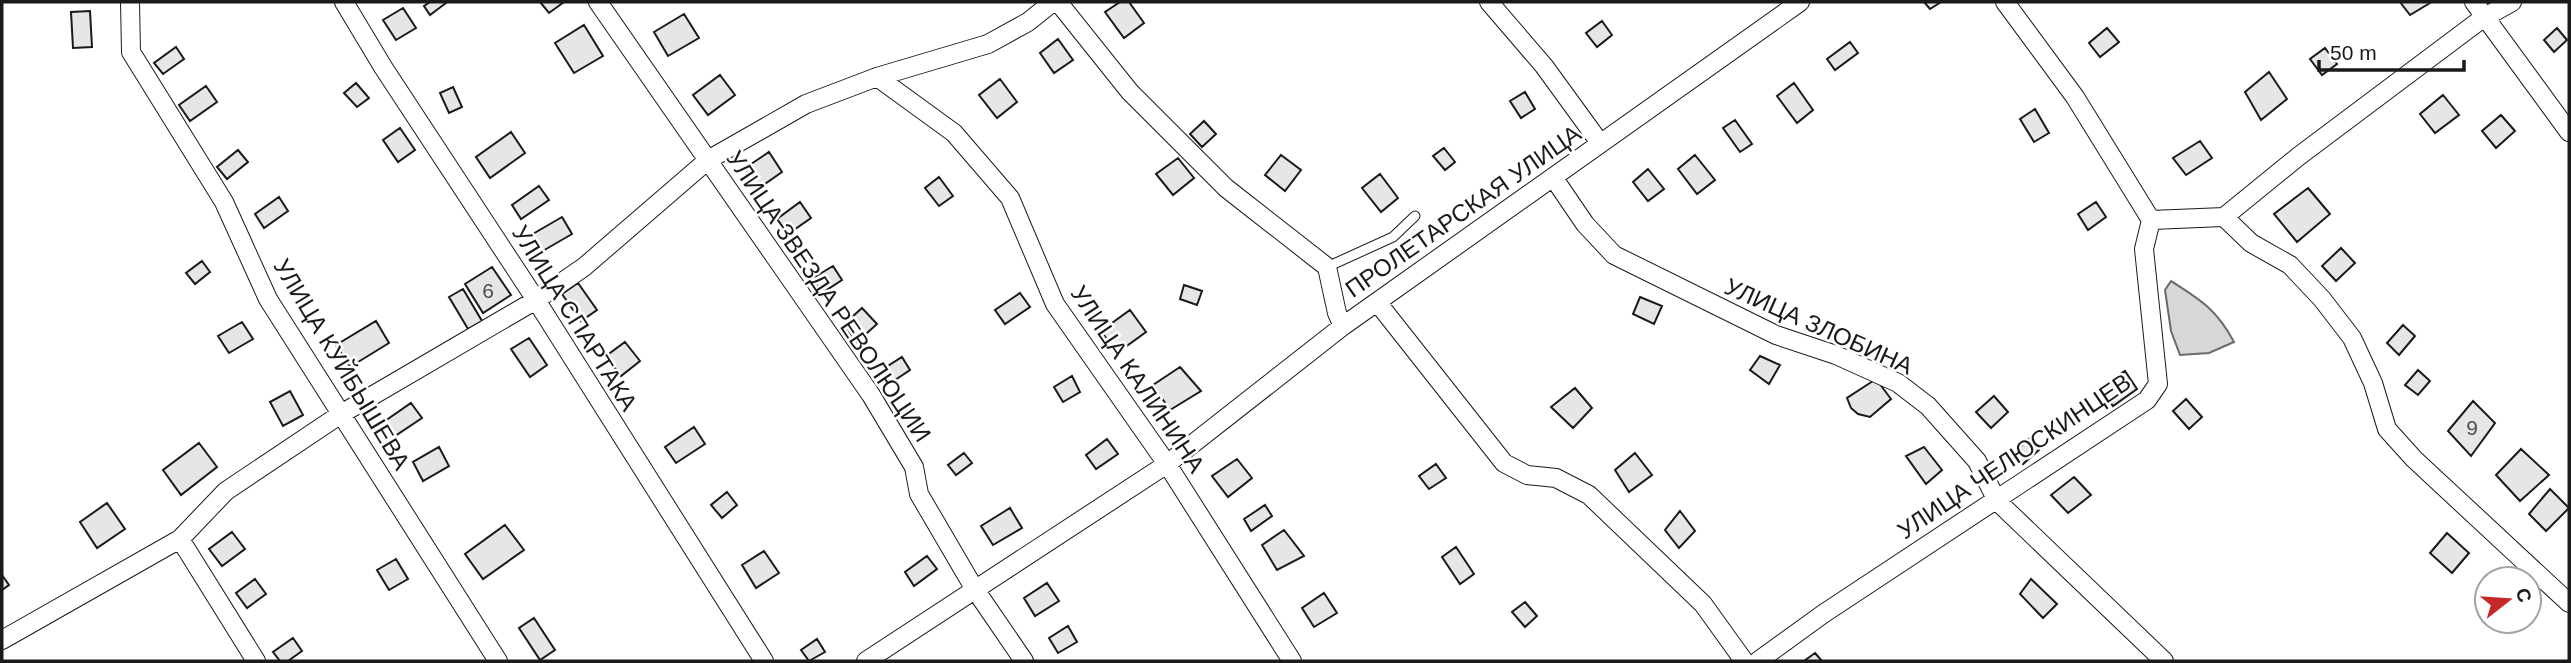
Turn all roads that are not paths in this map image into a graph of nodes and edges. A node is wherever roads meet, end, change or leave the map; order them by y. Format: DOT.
graph roads {
  1 [pos="130,2"];
  2 [pos="344,2"];
  3 [pos="598,2"];
  4 [pos="1053,2"];
  5 [pos="1058,2"];
  6 [pos="1489,2"];
  7 [pos="1800,2"];
  8 [pos="2005,2"];
  9 [pos="2474,2"];
  10 [pos="2512,2"];
  11 [pos="2483,18"];
  12 [pos="877,78"];
  13 [pos="2569,132"];
  14 [pos="1600,144"];
  15 [pos="708,160"];
  16 [pos="1553,177"];
  17 [pos="1415,216"];
  18 [pos="2224,217"];
  19 [pos="2151,219"];
  20 [pos="1328,267"];
  21 [pos="536,300"];
  22 [pos="1377,302"];
  23 [pos="1343,326"];
  24 [pos="341,414"];
  25 [pos="1167,464"];
  26 [pos="1997,501"];
  27 [pos="180,539"];
  28 [pos="974,588"];
  29 [pos="2569,603"];
  30 [pos="2,640"];
  31 [pos="256,661"];
  32 [pos="498,661"];
  33 [pos="764,661"];
  34 [pos="866,661"];
  35 [pos="1024,661"];
  36 [pos="1292,661"];
  37 [pos="1744,661"];
  38 [pos="1758,661"];
  39 [pos="2164,661"];
  1 -- 24 [label="street, УЛИЦА КУЙБЫШЕВА"];
  2 -- 21 [label="street, УЛИЦА СПАРТАКА"];
  3 -- 15 [label="street, УЛИЦА ЗВЕЗДА РЕВОЛЮЦИИ"];
  4 -- 12 [label="street"];
  5 -- 20 [label="street, ПРОЛЕТАРСКАЯ УЛИЦА"];
  6 -- 14 [label="street"];
  7 -- 14 [label="street, ПРОЛЕТАРСКАЯ УЛИЦА"];
  8 -- 19 [label="street"];
  9 -- 11 [label="street"];
  10 -- 11 [label="street"];
  11 -- 13 [label="street"];
  11 -- 18 [label="street"];
  12 -- 15 [label="street"];
  12 -- 25 [label="street, УЛИЦА КАЛИНИНА"];
  14 -- 16 [label="street, ПРОЛЕТАРСКАЯ УЛИЦА"];
  15 -- 21 [label="street"];
  15 -- 28 [label="street, УЛИЦА ЗВЕЗДА РЕВОЛЮЦИИ"];
  16 -- 22 [label="street, ПРОЛЕТАРСКАЯ УЛИЦА"];
  16 -- 26 [label="street, УЛИЦА ЗЛОБИНА"];
  17 -- 20 [label="lane"];
  18 -- 19 [label="street"];
  18 -- 29 [label="street"];
  19 -- 26 [label="street, УЛИЦА ЧЕЛЮСКИНЦЕВ"];
  20 -- 23 [label="street, ПРОЛЕТАРСКАЯ УЛИЦА"];
  21 -- 24 [label="street"];
  21 -- 33 [label="street, УЛИЦА СПАРТАКА"];
  22 -- 23 [label="street, ПРОЛЕТАРСКАЯ УЛИЦА"];
  22 -- 37 [label="street"];
  23 -- 25 [label="street"];
  24 -- 27 [label="street"];
  24 -- 32 [label="street, УЛИЦА КУЙБЫШЕВА"];
  25 -- 28 [label="street"];
  25 -- 36 [label="street, УЛИЦА КАЛИНИНА"];
  26 -- 38 [label="street, УЛИЦА ЧЕЛЮСКИНЦЕВ"];
  26 -- 39 [label="street, УЛИЦА ЗЛОБИНА"];
  27 -- 30 [label="street"];
  27 -- 31 [label="street"];
  28 -- 34 [label="street"];
  28 -- 35 [label="street, УЛИЦА ЗВЕЗДА РЕВОЛЮЦИИ"];
}
